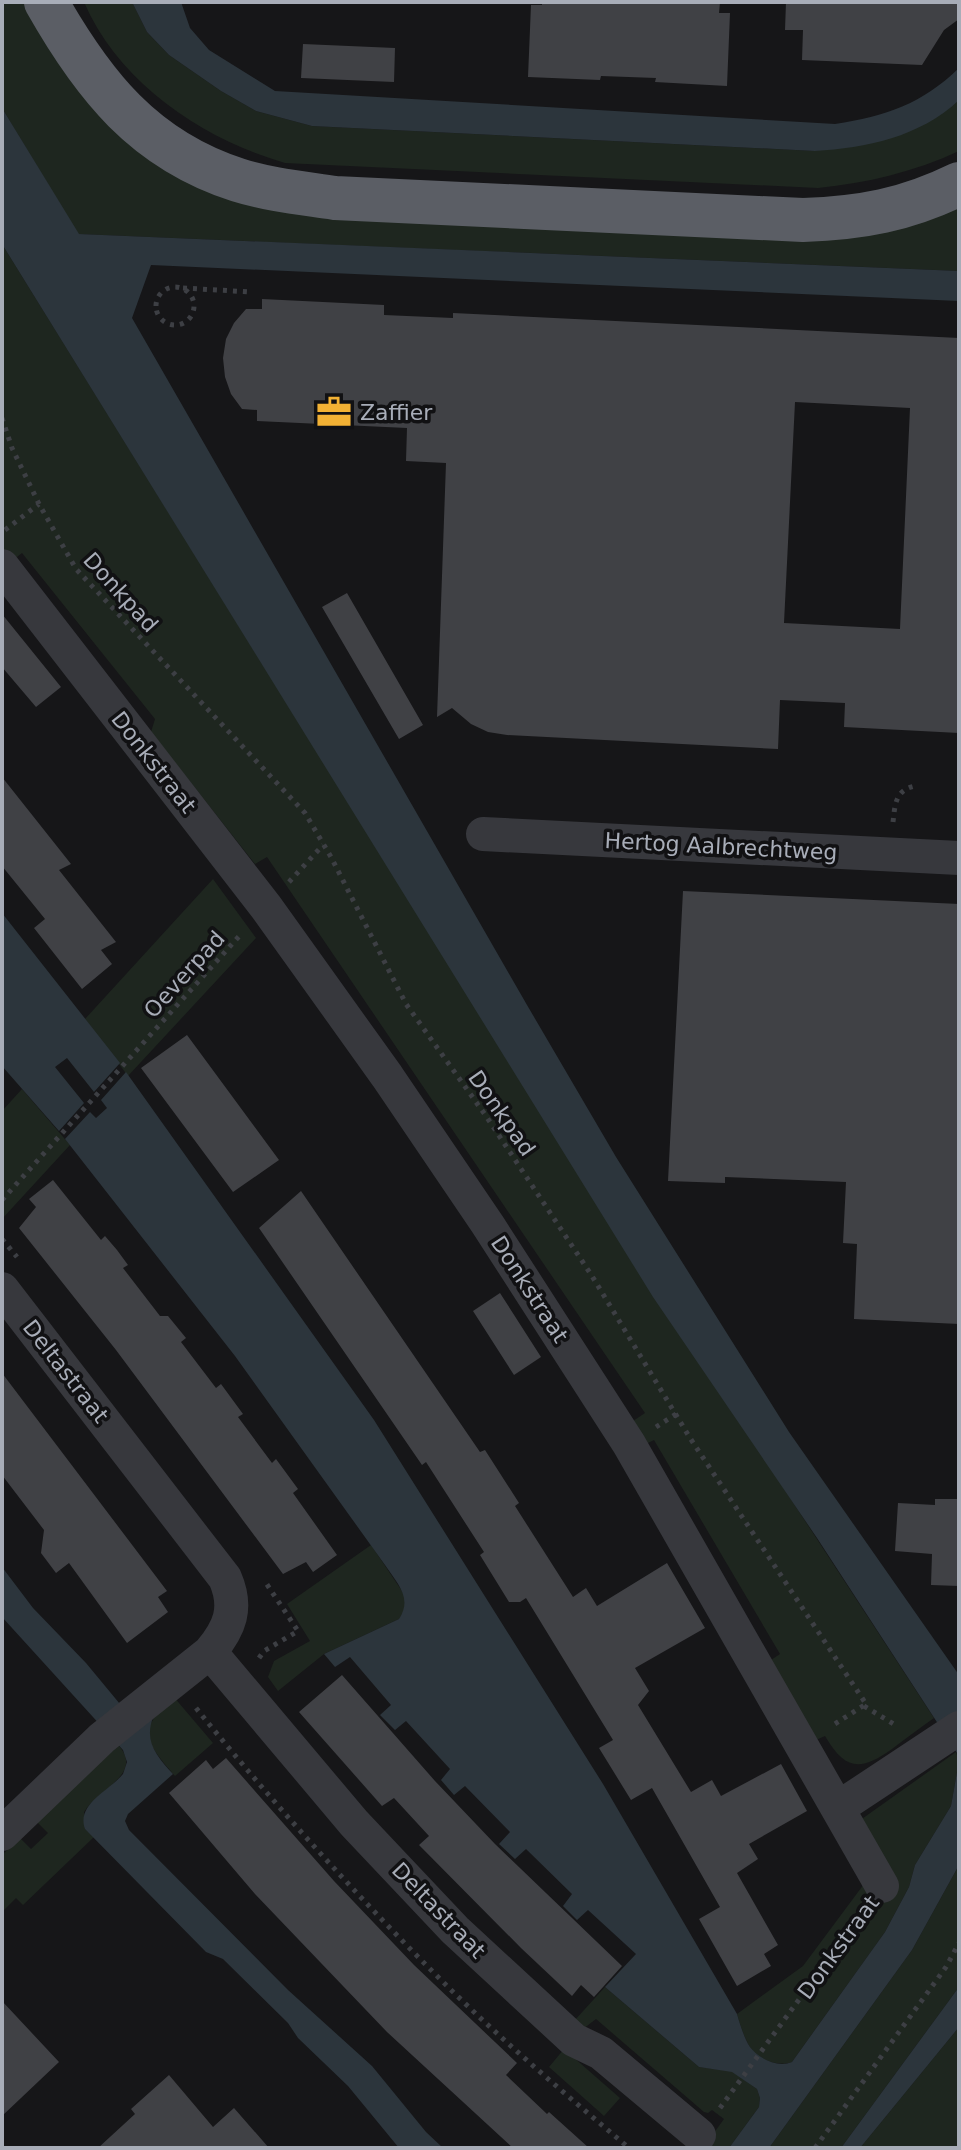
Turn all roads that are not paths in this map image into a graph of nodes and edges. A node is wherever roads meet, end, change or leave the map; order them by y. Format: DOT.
graph roads {
  1 [pos="46,2"];
  2 [pos="69,2"];
  3 [pos="959,160"];
  4 [pos="959,184"];
  5 [pos="2,566"];
  6 [pos="483,834"];
  7 [pos="959,858"];
  8 [pos="2,1289"];
  9 [pos="210,1652"];
  10 [pos="959,1728"];
  11 [pos="838,1808"];
  12 [pos="2,1834"];
  13 [pos="882,1886"];
  14 [pos="699,2135"];
  1 -- 4 [label="highway"];
  2 -- 3 [label="highway"];
  5 -- 11 [label="street, Donkstraat"];
  6 -- 7 [label="street, Hertog Aalbrechtweg"];
  8 -- 9 [label="street, Deltastraat"];
  9 -- 12 [label="street, Deltastraat"];
  9 -- 14 [label="street, Deltastraat"];
  10 -- 11 [label="street"];
  11 -- 13 [label="street, Donkstraat"];
}
